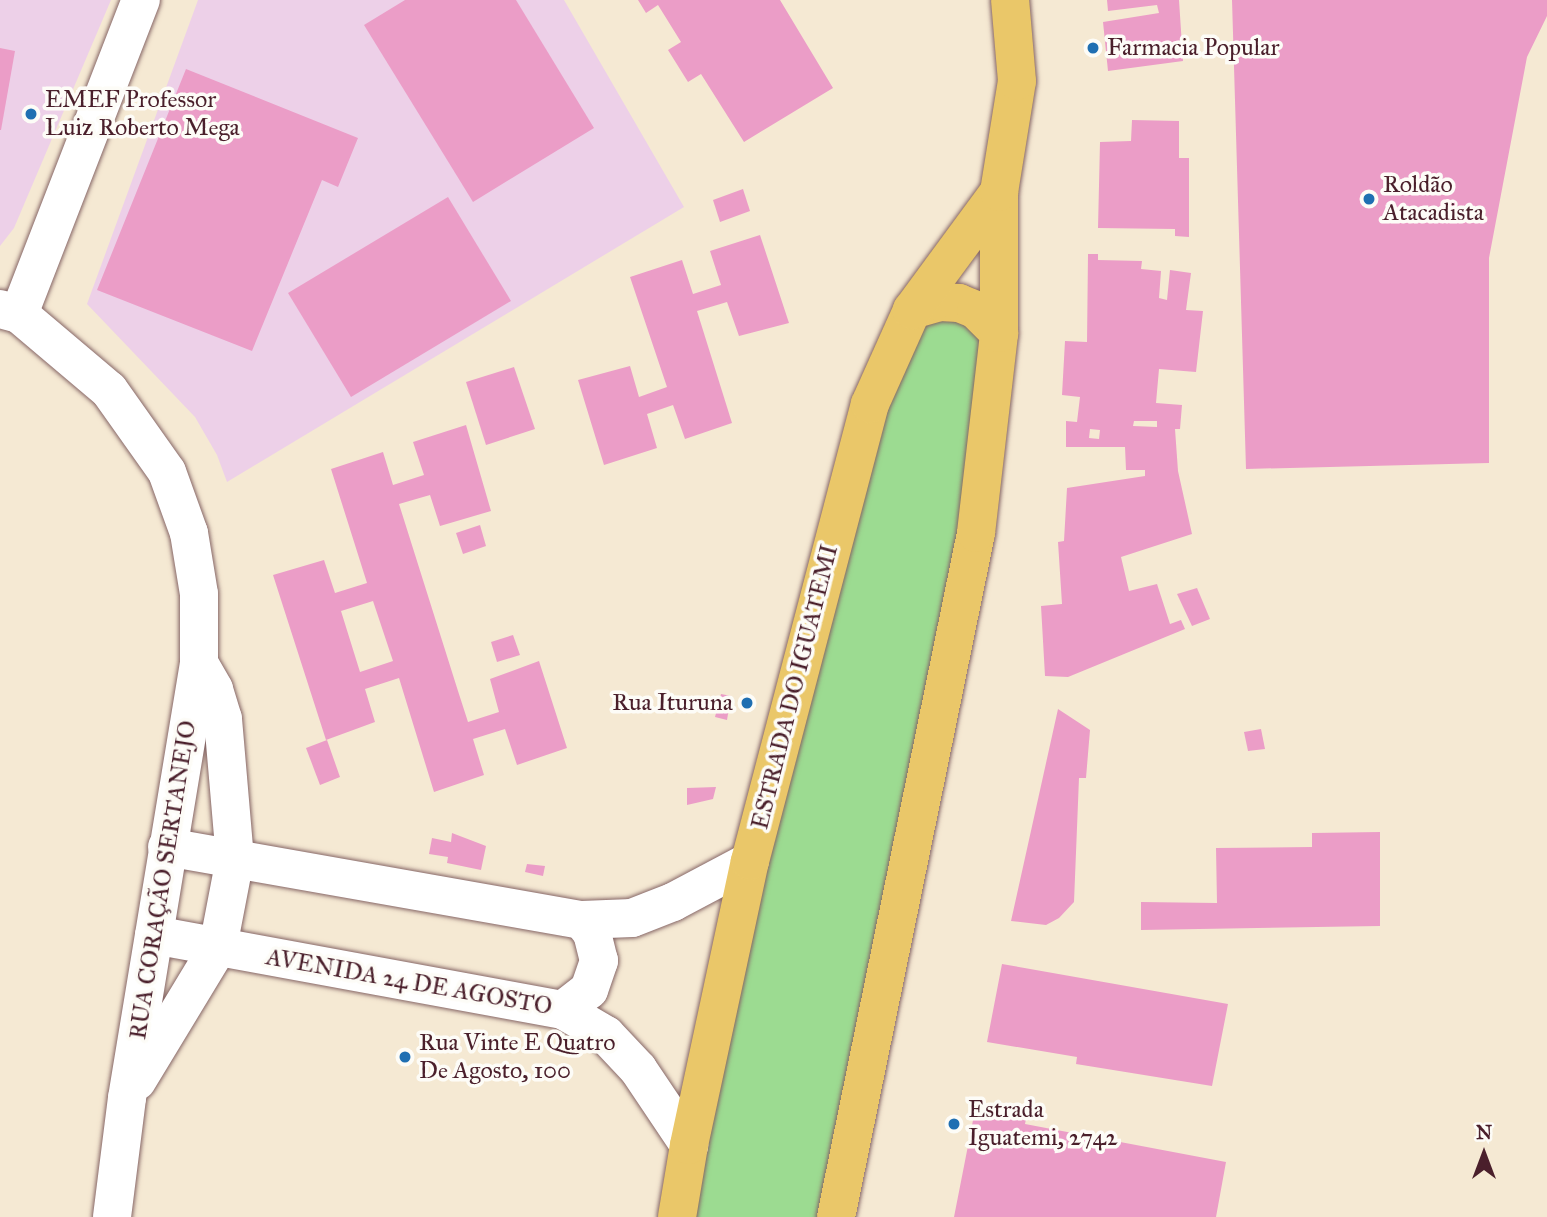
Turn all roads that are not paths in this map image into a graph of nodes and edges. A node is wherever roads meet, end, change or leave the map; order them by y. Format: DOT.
graph roads {
  1 [pos="141,0"];
  2 [pos="1010,0"];
  3 [pos="999,192"];
  4 [pos="912,310"];
  5 [pos="9,312"];
  6 [pos="999,333"];
  7 [pos="199,663"];
  8 [pos="167,847"];
  9 [pos="235,859"];
  10 [pos="750,861"];
  11 [pos="582,920"];
  12 [pos="154,935"];
  13 [pos="218,947"];
  14 [pos="563,1010"];
  15 [pos="127,1098"];
  16 [pos="689,1145"];
  17 [pos="112,1217"];
  18 [pos="677,1217"];
  19 [pos="836,1217"];
  1 -- 5 [label="street"];
  2 -- 3 [label="main road, ESTRADA DO IGUATEMI"];
  3 -- 4 [label="main road, ESTRADA DO IGUATEMI"];
  3 -- 6 [label="main road, ESTRADA DO IGUATEMI"];
  4 -- 6 [label="main road"];
  4 -- 10 [label="main road, ESTRADA DO IGUATEMI"];
  5 -- 7 [label="street, RUA CORAÇÃO SERTANEJO"];
  6 -- 19 [label="main road, ESTRADA DO IGUATEMI"];
  7 -- 8 [label="street, RUA CORAÇÃO SERTANEJO"];
  7 -- 9 [label="street, RUA CORAÇÃO SERTANEJO"];
  8 -- 9 [label="street"];
  8 -- 12 [label="street, RUA CORAÇÃO SERTANEJO"];
  9 -- 11 [label="street"];
  9 -- 13 [label="street, RUA CORAÇÃO SERTANEJO"];
  10 -- 11 [label="street"];
  10 -- 16 [label="main road, ESTRADA DO IGUATEMI"];
  11 -- 14 [label="street"];
  12 -- 13 [label="street, AVENIDA 24 DE AGOSTO"];
  12 -- 15 [label="street, RUA CORAÇÃO SERTANEJO"];
  13 -- 14 [label="street, AVENIDA 24 DE AGOSTO"];
  13 -- 15 [label="street, RUA CORAÇÃO SERTANEJO"];
  14 -- 16 [label="street, AVENIDA 24 DE AGOSTO"];
  15 -- 17 [label="street, RUA CORAÇÃO SERTANEJO"];
  16 -- 18 [label="main road, ESTRADA DO IGUATEMI"];
}
